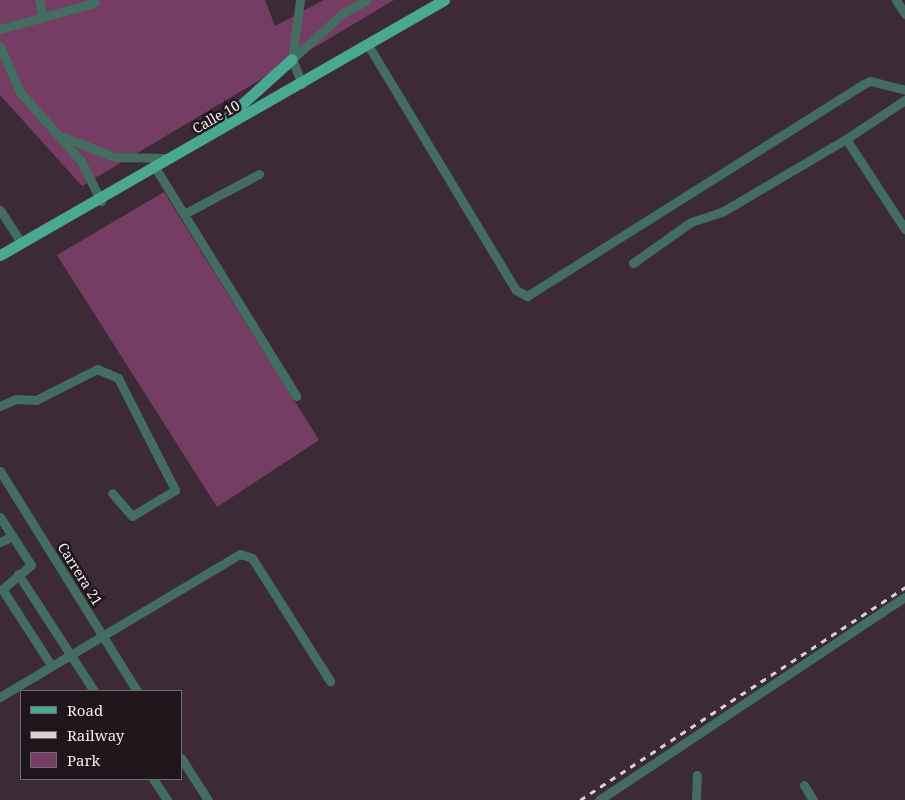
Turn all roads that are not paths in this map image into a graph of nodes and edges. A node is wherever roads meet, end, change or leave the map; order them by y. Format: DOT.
graph roads {
  1 [pos="39,0"];
  2 [pos="300,0"];
  3 [pos="367,0"];
  4 [pos="444,0"];
  5 [pos="896,0"];
  6 [pos="94,3"];
  7 [pos="905,14"];
  8 [pos="43,17"];
  9 [pos="0,29"];
  10 [pos="368,45"];
  11 [pos="0,46"];
  12 [pos="292,59"];
  13 [pos="302,84"];
  14 [pos="905,90"];
  15 [pos="905,100"];
  16 [pos="57,133"];
  17 [pos="846,138"];
  18 [pos="197,146"];
  19 [pos="174,158"];
  20 [pos="156,169"];
  21 [pos="259,174"];
  22 [pos="101,201"];
  23 [pos="0,210"];
  24 [pos="184,214"];
  25 [pos="905,229"];
  26 [pos="21,242"];
  27 [pos="0,255"];
  28 [pos="633,263"];
  29 [pos="296,396"];
  30 [pos="0,406"];
  31 [pos="0,470"];
  32 [pos="112,493"];
  33 [pos="0,517"];
  34 [pos="14,536"];
  35 [pos="0,542"];
  36 [pos="18,574"];
  37 [pos="905,597"];
  38 [pos="101,635"];
  39 [pos="69,654"];
  40 [pos="51,666"];
  41 [pos="330,681"];
  42 [pos="93,690"];
  43 [pos="137,690"];
  44 [pos="0,697"];
  45 [pos="182,760"];
  46 [pos="698,775"];
  47 [pos="154,780"];
  48 [pos="804,785"];
  49 [pos="167,800"];
  50 [pos="208,800"];
  51 [pos="599,800"];
  52 [pos="696,800"];
  53 [pos="813,800"];
  1 -- 8 [label="street"];
  2 -- 12 [label="street"];
  3 -- 12 [label="street"];
  4 -- 10 [label="main road, Calle 10"];
  5 -- 7 [label="street"];
  6 -- 8 [label="street"];
  8 -- 9 [label="street"];
  10 -- 13 [label="main road, Calle 10"];
  10 -- 14 [label="street"];
  11 -- 16 [label="street"];
  12 -- 13 [label="street"];
  12 -- 18 [label="main road"];
  13 -- 18 [label="main road, Calle 10"];
  15 -- 17 [label="street"];
  16 -- 19 [label="street"];
  16 -- 22 [label="street"];
  17 -- 25 [label="street"];
  17 -- 28 [label="street"];
  18 -- 19 [label="main road, Calle 10"];
  19 -- 20 [label="main road, Calle 10"];
  20 -- 22 [label="main road, Calle 10"];
  20 -- 24 [label="street"];
  21 -- 24 [label="street"];
  22 -- 26 [label="main road, Calle 10"];
  23 -- 26 [label="street"];
  24 -- 29 [label="street"];
  26 -- 27 [label="main road, Calle 10"];
  30 -- 32 [label="street"];
  31 -- 38 [label="street, Carrera 21"];
  33 -- 34 [label="street"];
  34 -- 35 [label="street"];
  34 -- 36 [label="street"];
  36 -- 39 [label="street"];
  36 -- 40 [label="street"];
  37 -- 51 [label="street"];
  38 -- 39 [label="street"];
  38 -- 41 [label="street"];
  38 -- 43 [label="street, Carrera 21"];
  39 -- 40 [label="street"];
  39 -- 42 [label="street"];
  40 -- 44 [label="street"];
  45 -- 50 [label="street"];
  46 -- 52 [label="street"];
  47 -- 49 [label="street"];
  48 -- 53 [label="street"];
}
